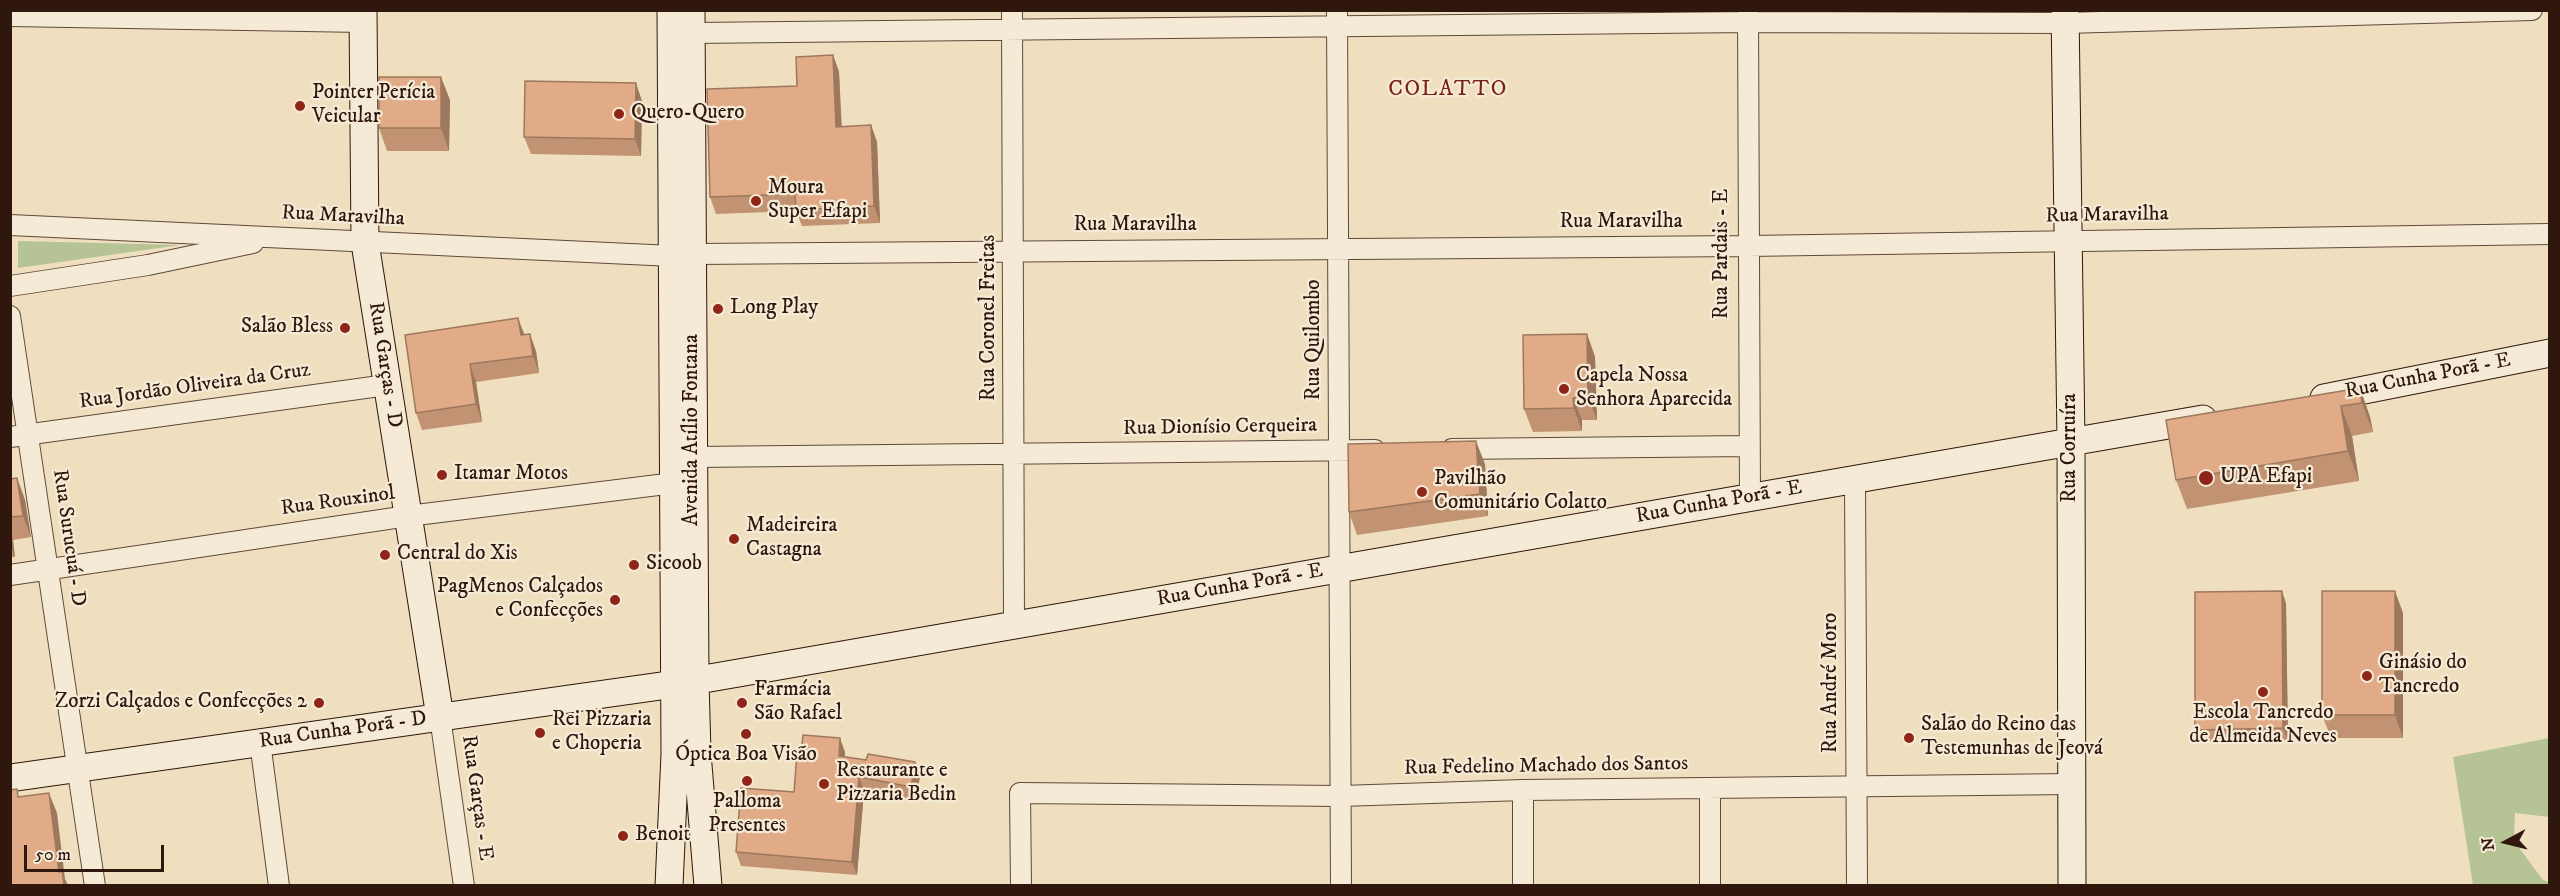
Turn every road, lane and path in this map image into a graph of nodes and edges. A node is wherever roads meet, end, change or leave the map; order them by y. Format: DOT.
graph roads {
  1 [pos="671,10"];
  2 [pos="1012,10"];
  3 [pos="2532,10"];
  4 [pos="10,16"];
  5 [pos="363,16"];
  6 [pos="1748,16"];
  7 [pos="2065,17"];
  8 [pos="1337,19"];
  9 [pos="691,22"];
  10 [pos="1012,30"];
  11 [pos="10,225"];
  12 [pos="2550,234"];
  13 [pos="282,237"];
  14 [pos="2068,241"];
  15 [pos="365,243"];
  16 [pos="1747,246"];
  17 [pos="1338,249"];
  18 [pos="1014,251"];
  19 [pos="683,255"];
  20 [pos="10,286"];
  21 [pos="10,316"];
  22 [pos="2550,353"];
  23 [pos="387,385"];
  24 [pos="2295,403"];
  25 [pos="2228,415"];
  26 [pos="19,436"];
  27 [pos="2071,442"];
  28 [pos="1748,446"];
  29 [pos="1435,449"];
  30 [pos="1339,450"];
  31 [pos="1399,450"];
  32 [pos="1014,454"];
  33 [pos="693,457"];
  34 [pos="1855,480"];
  35 [pos="674,483"];
  36 [pos="1750,498"];
  37 [pos="408,516"];
  38 [pos="1339,569"];
  39 [pos="48,570"];
  40 [pos="10,575"];
  41 [pos="1014,625"];
  42 [pos="685,682"];
  43 [pos="440,717"];
  44 [pos="260,742"];
  45 [pos="78,768"];
  46 [pos="10,778"];
  47 [pos="2072,784"];
  48 [pos="1856,786"];
  49 [pos="1710,788"];
  50 [pos="1523,790"];
  51 [pos="1341,796"];
  52 [pos="669,874"];
  53 [pos="709,876"];
  54 [pos="95,885"];
  55 [pos="279,885"];
  56 [pos="464,885"];
  57 [pos="1021,885"];
  58 [pos="1341,885"];
  59 [pos="1523,885"];
  60 [pos="1710,885"];
  61 [pos="1857,885"];
  62 [pos="2072,885"];
  1 -- 19 [label="street, Avenida Atílio Fontana"];
  2 -- 10 [label="street, Rua Coronel Freitas"];
  3 -- 7 [label="street"];
  4 -- 5 [label="street"];
  5 -- 15 [label="street, Rua Garças - D"];
  6 -- 7 [label="street"];
  6 -- 8 [label="street"];
  6 -- 16 [label="street, Rua Pardais - E"];
  7 -- 14 [label="street, Rua Corruíra"];
  8 -- 10 [label="street"];
  8 -- 17 [label="street, Rua Quilombo"];
  9 -- 10 [label="street"];
  9 -- 19 [label="street, Avenida Atílio Fontana"];
  10 -- 18 [label="street, Rua Coronel Freitas"];
  11 -- 13 [label="street, Rua Maravilha"];
  12 -- 14 [label="street, Rua Maravilha"];
  13 -- 15 [label="street, Rua Maravilha"];
  13 -- 20 [label="street"];
  14 -- 16 [label="street, Rua Maravilha"];
  14 -- 27 [label="street, Rua Corruíra"];
  15 -- 19 [label="street, Rua Maravilha"];
  15 -- 23 [label="street, Rua Garças - D"];
  16 -- 17 [label="street, Rua Maravilha"];
  16 -- 28 [label="street, Rua Pardais - E"];
  17 -- 18 [label="street, Rua Maravilha"];
  17 -- 30 [label="street, Rua Quilombo"];
  18 -- 19 [label="street, Rua Maravilha"];
  18 -- 32 [label="street, Rua Coronel Freitas"];
  19 -- 33 [label="street, Avenida Atílio Fontana"];
  19 -- 35 [label="street, Avenida Atílio Fontana"];
  21 -- 26 [label="street, Rua Surucuá - D"];
  22 -- 24 [label="street, Rua Cunha Porã - E"];
  23 -- 26 [label="street, Rua Jordão Oliveira da Cruz"];
  23 -- 37 [label="street, Rua Garças - D"];
  25 -- 27 [label="street, Rua Cunha Porã - E"];
  26 -- 39 [label="street, Rua Surucuá - D"];
  27 -- 34 [label="street, Rua Cunha Porã - E"];
  27 -- 47 [label="street, Rua Corruíra"];
  28 -- 29 [label="street"];
  28 -- 36 [label="street, Rua Pardais - E"];
  30 -- 31 [label="street, Rua Dionísio Cerqueira"];
  30 -- 32 [label="street, Rua Dionísio Cerqueira"];
  30 -- 38 [label="street, Rua Quilombo"];
  32 -- 33 [label="street, Rua Dionísio Cerqueira"];
  32 -- 41 [label="street, Rua Coronel Freitas"];
  33 -- 42 [label="street, Avenida Atílio Fontana"];
  34 -- 36 [label="street, Rua Cunha Porã - E"];
  34 -- 48 [label="street, Rua André Moro"];
  35 -- 37 [label="street, Rua Rouxinol"];
  35 -- 42 [label="street, Avenida Atílio Fontana"];
  36 -- 38 [label="street, Rua Cunha Porã - E"];
  37 -- 39 [label="street, Rua Rouxinol"];
  37 -- 43 [label="street, Rua Garças - D"];
  38 -- 41 [label="street, Rua Cunha Porã - E"];
  38 -- 51 [label="street, Rua Quilombo"];
  39 -- 40 [label="street, Rua Rouxinol"];
  39 -- 45 [label="street, Rua Surucuá - D"];
  41 -- 42 [label="street, Rua Cunha Porã - E"];
  42 -- 43 [label="street, Rua Cunha Porã - D"];
  42 -- 52 [label="street, Avenida Atílio Fontana"];
  42 -- 53 [label="street, Avenida Atílio Fontana"];
  43 -- 44 [label="street, Rua Cunha Porã - D"];
  43 -- 56 [label="street, Rua Garças - E"];
  44 -- 45 [label="street, Rua Cunha Porã - D"];
  44 -- 55 [label="street"];
  45 -- 46 [label="street, Rua Cunha Porã - D"];
  45 -- 54 [label="street, Rua Surucuá - D"];
  47 -- 48 [label="street, Rua Fedelino Machado dos Santos"];
  47 -- 62 [label="street, Rua Corruíra"];
  48 -- 49 [label="street, Rua Fedelino Machado dos Santos"];
  48 -- 61 [label="street, Rua André Moro"];
  49 -- 50 [label="street, Rua Fedelino Machado dos Santos"];
  49 -- 60 [label="street"];
  50 -- 51 [label="street, Rua Fedelino Machado dos Santos"];
  50 -- 59 [label="street"];
  51 -- 57 [label="street, Rua Fedelino Machado dos Santos"];
  51 -- 58 [label="street, Rua Quilombo"];
  52 -- 53 [label="street"];
}
